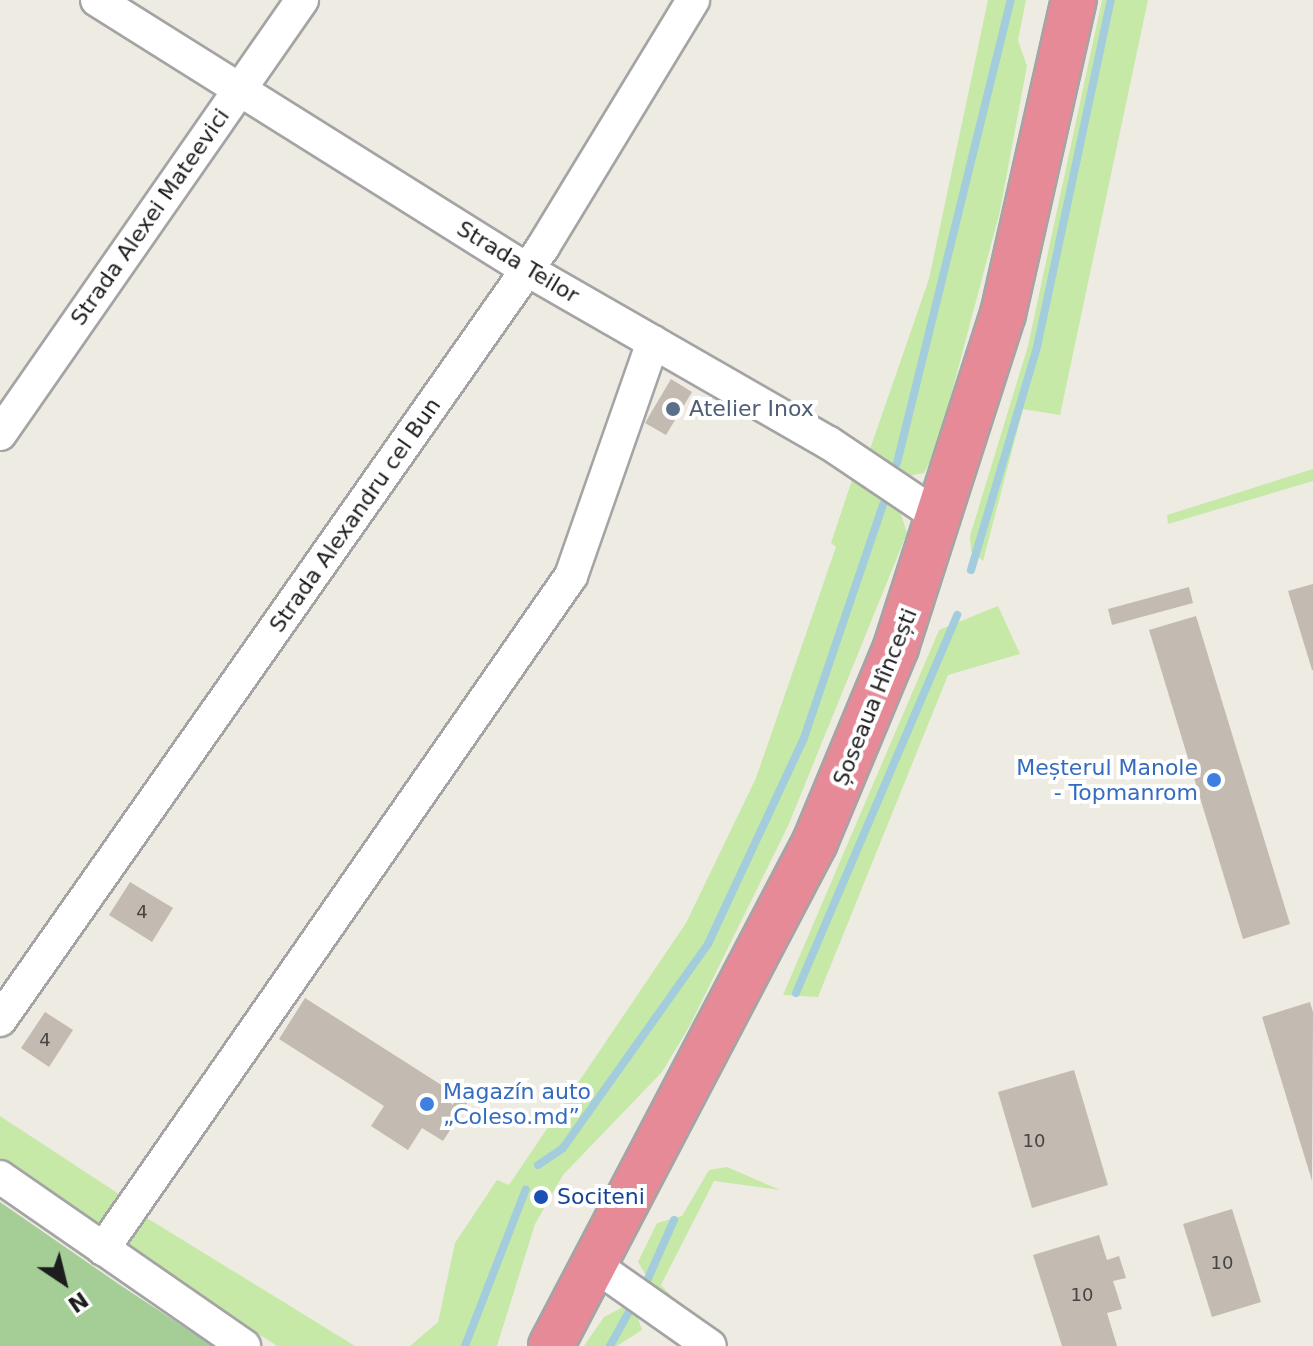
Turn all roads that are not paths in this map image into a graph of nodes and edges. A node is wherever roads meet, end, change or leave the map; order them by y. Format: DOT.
graph roads {
  1 [pos="97,0"];
  2 [pos="302,0"];
  3 [pos="693,0"];
  4 [pos="1074,0"];
  5 [pos="238,90"];
  6 [pos="526,269"];
  7 [pos="653,342"];
  8 [pos="0,434"];
  9 [pos="942,519"];
  10 [pos="0,1020"];
  11 [pos="0,1177"];
  12 [pos="103,1249"];
  13 [pos="596,1266"];
  14 [pos="244,1346"];
  15 [pos="551,1346"];
  16 [pos="710,1346"];
  1 -- 5 [label="street, Strada Teilor"];
  2 -- 5 [label="street, Strada Alexei Mateevici"];
  3 -- 6 [label="street, Strada Alexandru cel Bun"];
  4 -- 9 [label="highway, Șoseaua Hîncești"];
  5 -- 6 [label="street, Strada Teilor"];
  5 -- 8 [label="street, Strada Alexei Mateevici"];
  6 -- 7 [label="street, Strada Teilor"];
  6 -- 10 [label="street, Strada Alexandru cel Bun"];
  7 -- 9 [label="street, Strada Teilor"];
  7 -- 12 [label="street"];
  9 -- 13 [label="highway, Șoseaua Hîncești"];
  11 -- 12 [label="street"];
  12 -- 14 [label="street"];
  13 -- 15 [label="highway, Șoseaua Hîncești"];
  13 -- 16 [label="street"];
}
